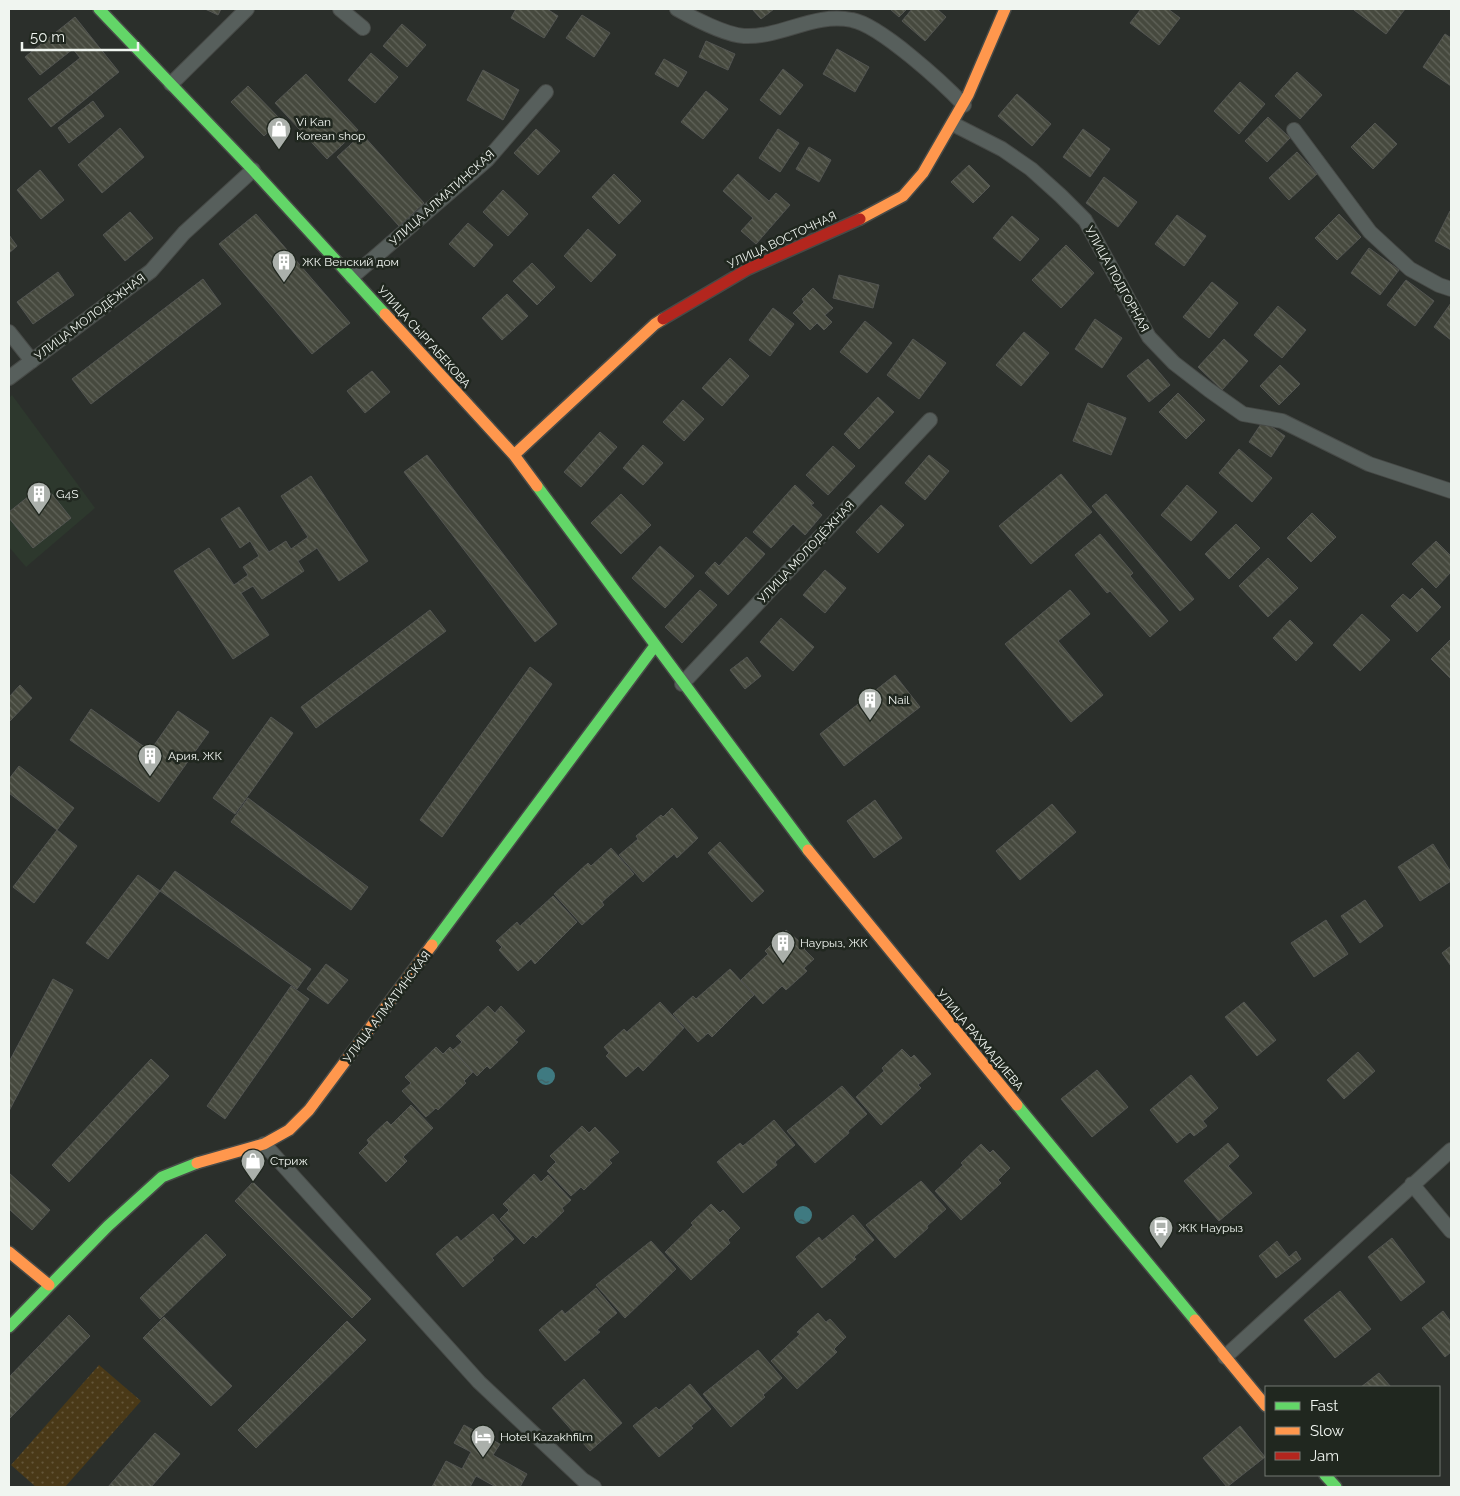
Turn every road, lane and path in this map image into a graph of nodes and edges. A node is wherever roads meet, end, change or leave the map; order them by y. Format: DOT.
graph roads {
  1 [pos="99,9"];
  2 [pos="247,9"];
  3 [pos="340,9"];
  4 [pos="677,9"];
  5 [pos="1005,9"];
  6 [pos="816,14"];
  7 [pos="363,28"];
  8 [pos="171,84"];
  9 [pos="546,92"];
  10 [pos="964,105"];
  11 [pos="953,124"];
  12 [pos="1294,130"];
  13 [pos="253,170"];
  14 [pos="352,277"];
  15 [pos="1451,289"];
  16 [pos="9,332"];
  17 [pos="32,361"];
  18 [pos="9,378"];
  19 [pos="930,420"];
  20 [pos="514,455"];
  21 [pos="1451,491"];
  22 [pos="654,647"];
  23 [pos="682,684"];
  24 [pos="264,1144"];
  25 [pos="1451,1150"];
  26 [pos="1412,1184"];
  27 [pos="1451,1231"];
  28 [pos="9,1252"];
  29 [pos="49,1285"];
  30 [pos="9,1327"];
  31 [pos="1224,1357"];
  32 [pos="1265,1405"];
  33 [pos="1326,1476"];
  34 [pos="594,1487"];
  35 [pos="1336,1487"];
  1 -- 8 [label="street, УЛИЦА СЫРГАБЕКОВА"];
  2 -- 8 [label="street"];
  3 -- 7 [label="street"];
  4 -- 6 [label="street"];
  5 -- 10 [label="street, УЛИЦА ВОСТОЧНАЯ"];
  6 -- 10 [label="street"];
  8 -- 13 [label="street, УЛИЦА СЫРГАБЕКОВА"];
  9 -- 14 [label="street, УЛИЦА АЛМАТИНСКАЯ"];
  10 -- 11 [label="street, УЛИЦА ВОСТОЧНАЯ"];
  11 -- 20 [label="street, УЛИЦА ВОСТОЧНАЯ"];
  11 -- 21 [label="street, УЛИЦА ПОДГОРНАЯ"];
  12 -- 15 [label="street"];
  13 -- 14 [label="street, УЛИЦА СЫРГАБЕКОВА"];
  13 -- 17 [label="street, УЛИЦА МОЛОДЁЖНАЯ"];
  14 -- 20 [label="street, УЛИЦА СЫРГАБЕКОВА"];
  16 -- 17 [label="street"];
  17 -- 18 [label="street, УЛИЦА МОЛОДЁЖНАЯ"];
  19 -- 23 [label="street, УЛИЦА МОЛОДЁЖНАЯ"];
  20 -- 22 [label="street, УЛИЦА СЫРГАБЕКОВА"];
  22 -- 23 [label="street, УЛИЦА СЫРГАБЕКОВА"];
  22 -- 24 [label="street, УЛИЦА АЛМАТИНСКАЯ"];
  23 -- 31 [label="street, УЛИЦА РАХМАДИЕВА"];
  24 -- 29 [label="street, УЛИЦА АЛМАТИНСКАЯ"];
  24 -- 34 [label="street"];
  25 -- 26 [label="street"];
  26 -- 27 [label="street"];
  26 -- 31 [label="street"];
  28 -- 29 [label="street"];
  29 -- 30 [label="street, УЛИЦА АЛМАТИНСКАЯ"];
  31 -- 32 [label="street, УЛИЦА РАХМАДИЕВА"];
  33 -- 35 [label="street"];
}
